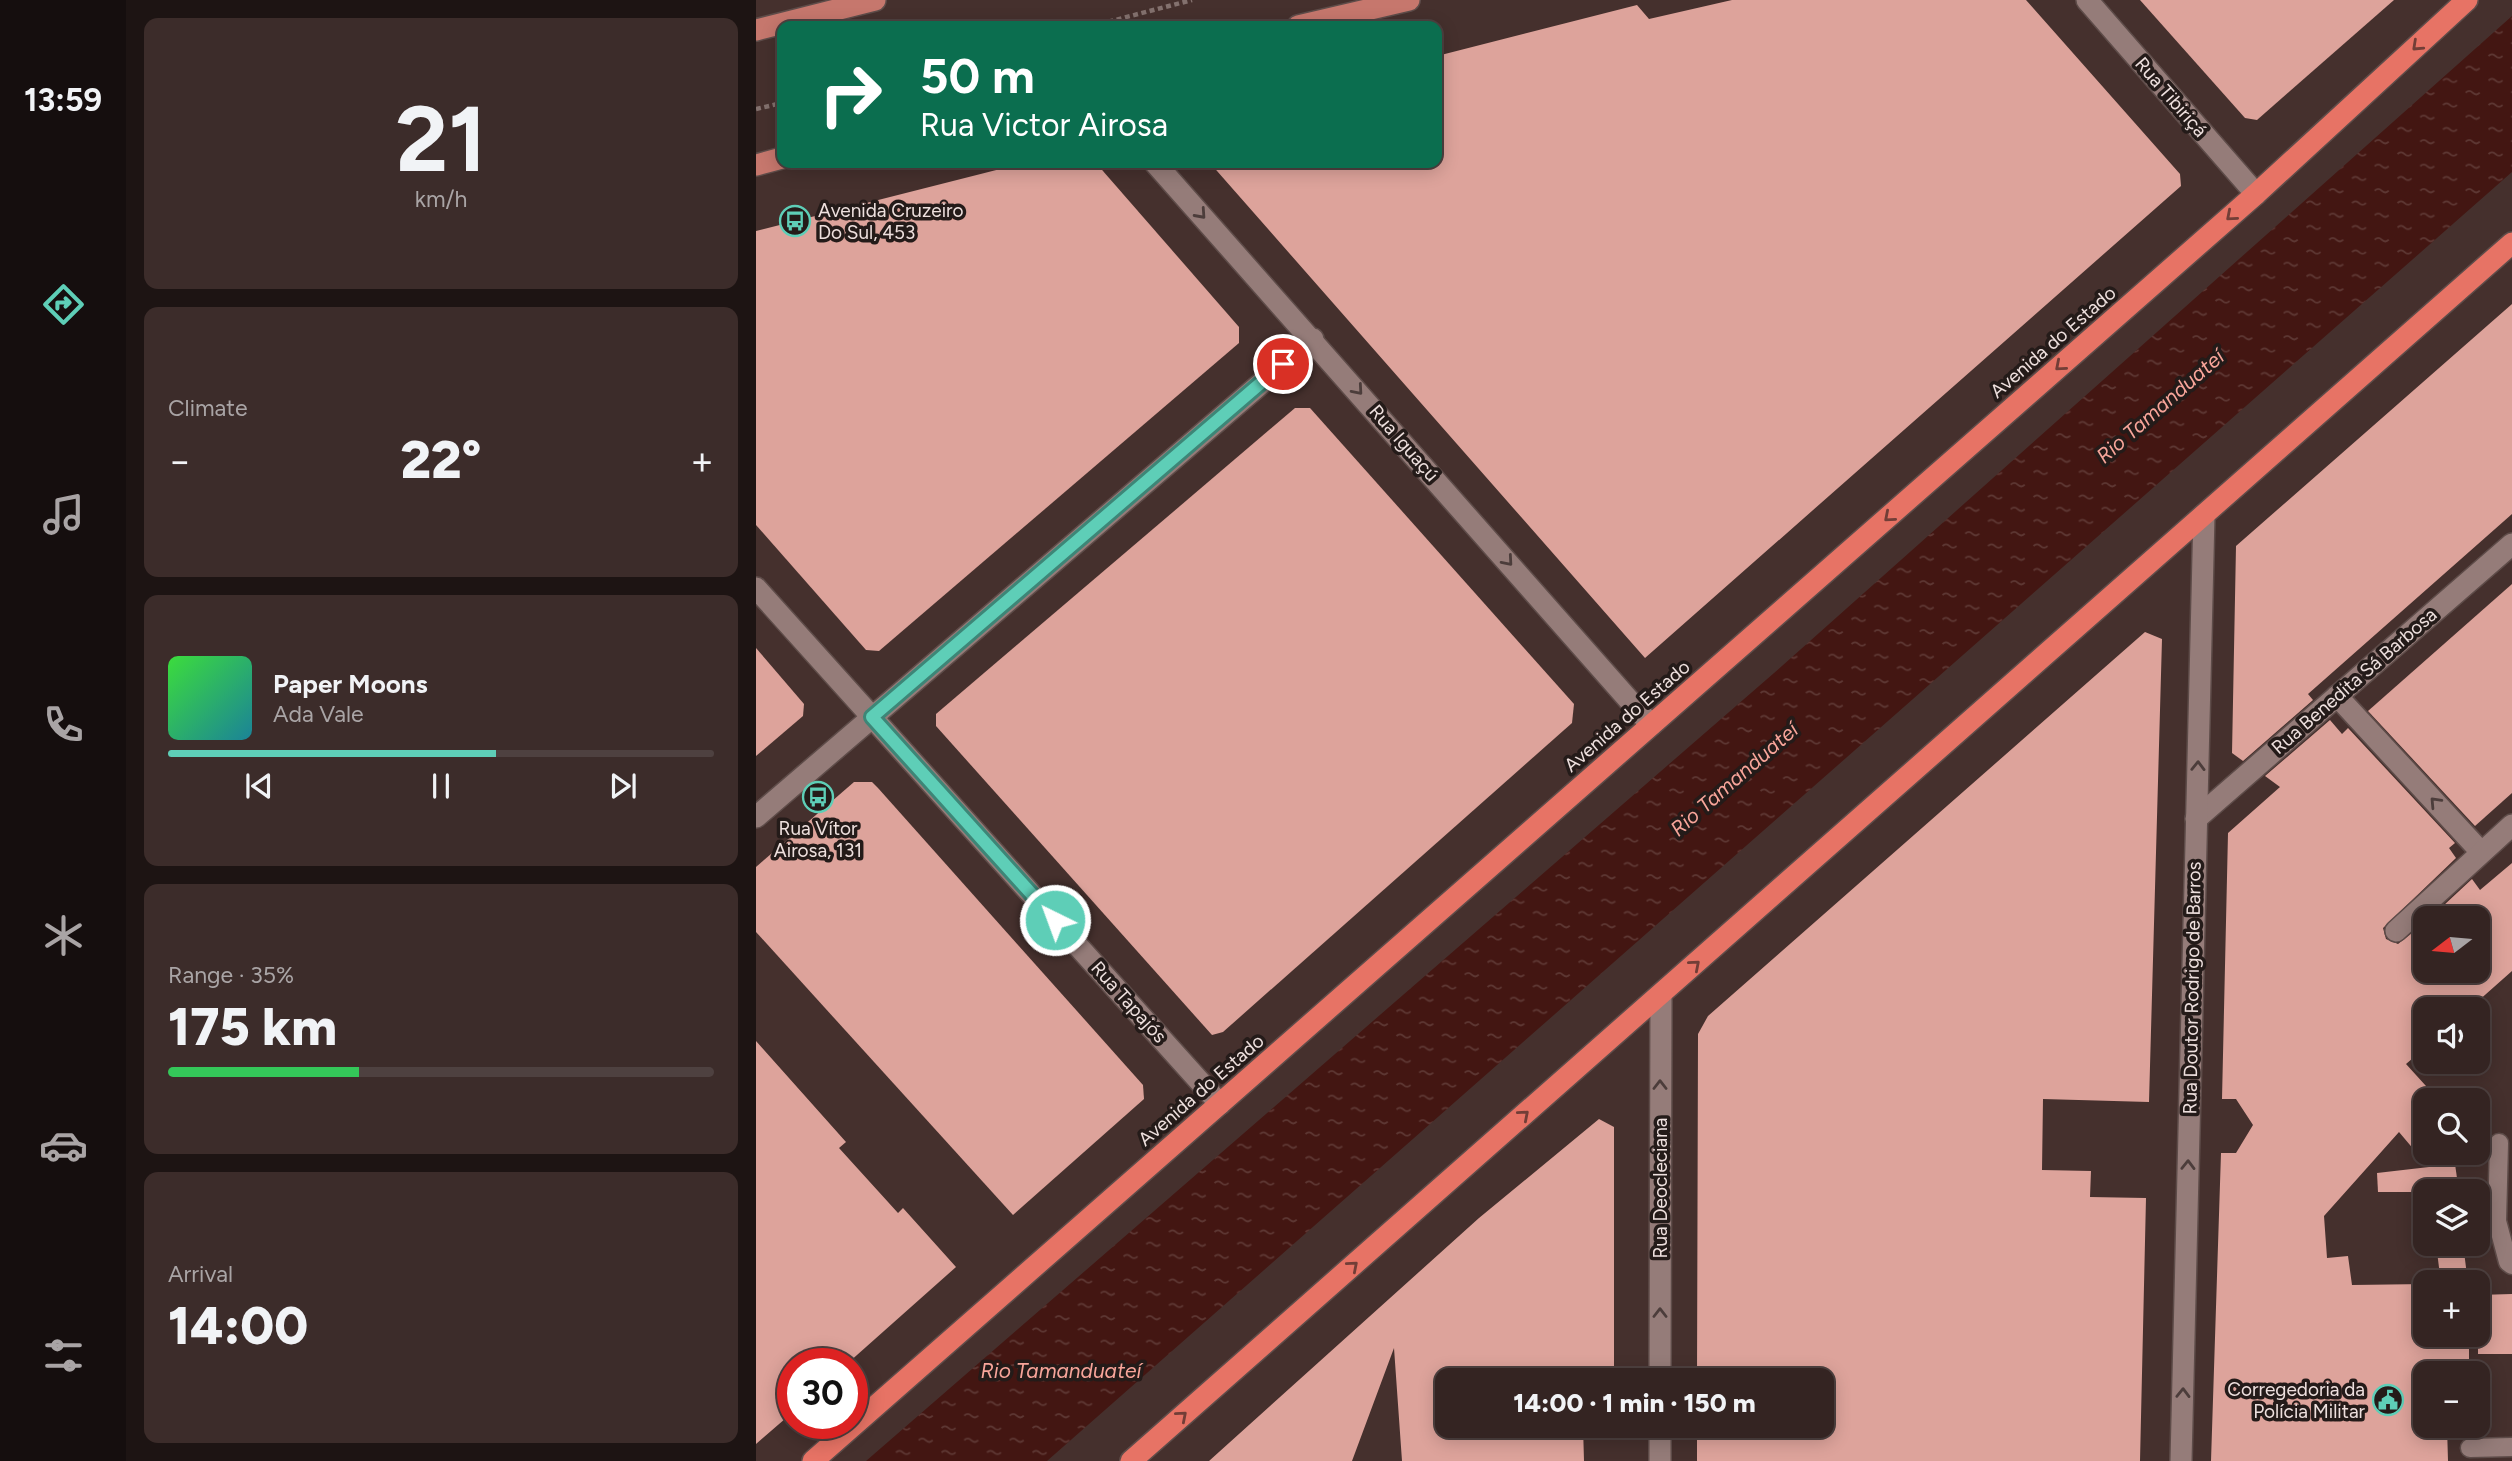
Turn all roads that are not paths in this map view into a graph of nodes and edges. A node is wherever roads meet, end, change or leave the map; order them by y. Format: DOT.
graph roads {
  1 [pos="875,0"];
  2 [pos="1409,0"];
  3 [pos="2087,0"];
  4 [pos="2467,0"];
  5 [pos="792,21"];
  6 [pos="1319,21"];
  7 [pos="777,25"];
  8 [pos="756,30"];
  9 [pos="777,159"];
  10 [pos="756,165"];
  11 [pos="1159,168"];
  12 [pos="2256,194"];
  13 [pos="2512,243"];
  14 [pos="1313,339"];
  15 [pos="2204,515"];
  16 [pos="2512,544"];
  17 [pos="756,588"];
  18 [pos="2337,696"];
  19 [pos="872,717"];
  20 [pos="1651,725"];
  21 [pos="756,817"];
  22 [pos="2196,819"];
  23 [pos="2512,825"];
  24 [pos="2481,852"];
  25 [pos="2396,931"];
  26 [pos="1661,995"];
  27 [pos="1220,1104"];
  28 [pos="2499,1143"];
  29 [pos="2512,1265"];
  30 [pos="1660,1368"];
  31 [pos="1660,1438"];
  32 [pos="2512,1447"];
  33 [pos="2470,1448"];
  34 [pos="813,1461"];
  35 [pos="1131,1461"];
  36 [pos="1660,1461"];
  37 [pos="2181,1461"];
  1 -- 5 [label="main road"];
  2 -- 6 [label="main road"];
  3 -- 12 [label="street, Rua Tibiriçá"];
  4 -- 12 [label="highway, Avenida do Estado, one-way"];
  7 -- 8 [label="main road"];
  9 -- 10 [label="main road"];
  11 -- 14 [label="street, Rua Iguaçú, one-way"];
  12 -- 20 [label="highway, Avenida do Estado, one-way"];
  13 -- 15 [label="highway"];
  14 -- 19 [label="street"];
  14 -- 20 [label="street, Rua Iguaçú, one-way"];
  22 -- 15 [label="street, Rua Doutor Rodrigo de Barros, one-way"];
  26 -- 15 [label="highway, one-way"];
  16 -- 18 [label="street, Rua Benedita Sá Barbosa"];
  17 -- 19 [label="street, Rua Tapajós"];
  18 -- 22 [label="street, Rua Benedita Sá Barbosa"];
  24 -- 18 [label="street, one-way"];
  19 -- 21 [label="street"];
  19 -- 27 [label="street, Rua Tapajós"];
  20 -- 27 [label="highway, Avenida do Estado"];
  37 -- 22 [label="street, Rua Doutor Rodrigo de Barros, one-way"];
  23 -- 24 [label="street"];
  24 -- 25 [label="street"];
  30 -- 26 [label="street, Rua Deocleciana, one-way"];
  35 -- 26 [label="highway, one-way"];
  27 -- 34 [label="highway, Avenida do Estado"];
  28 -- 29 [label="lane"];
  31 -- 36 [label="street"];
  32 -- 33 [label="lane"];
}
